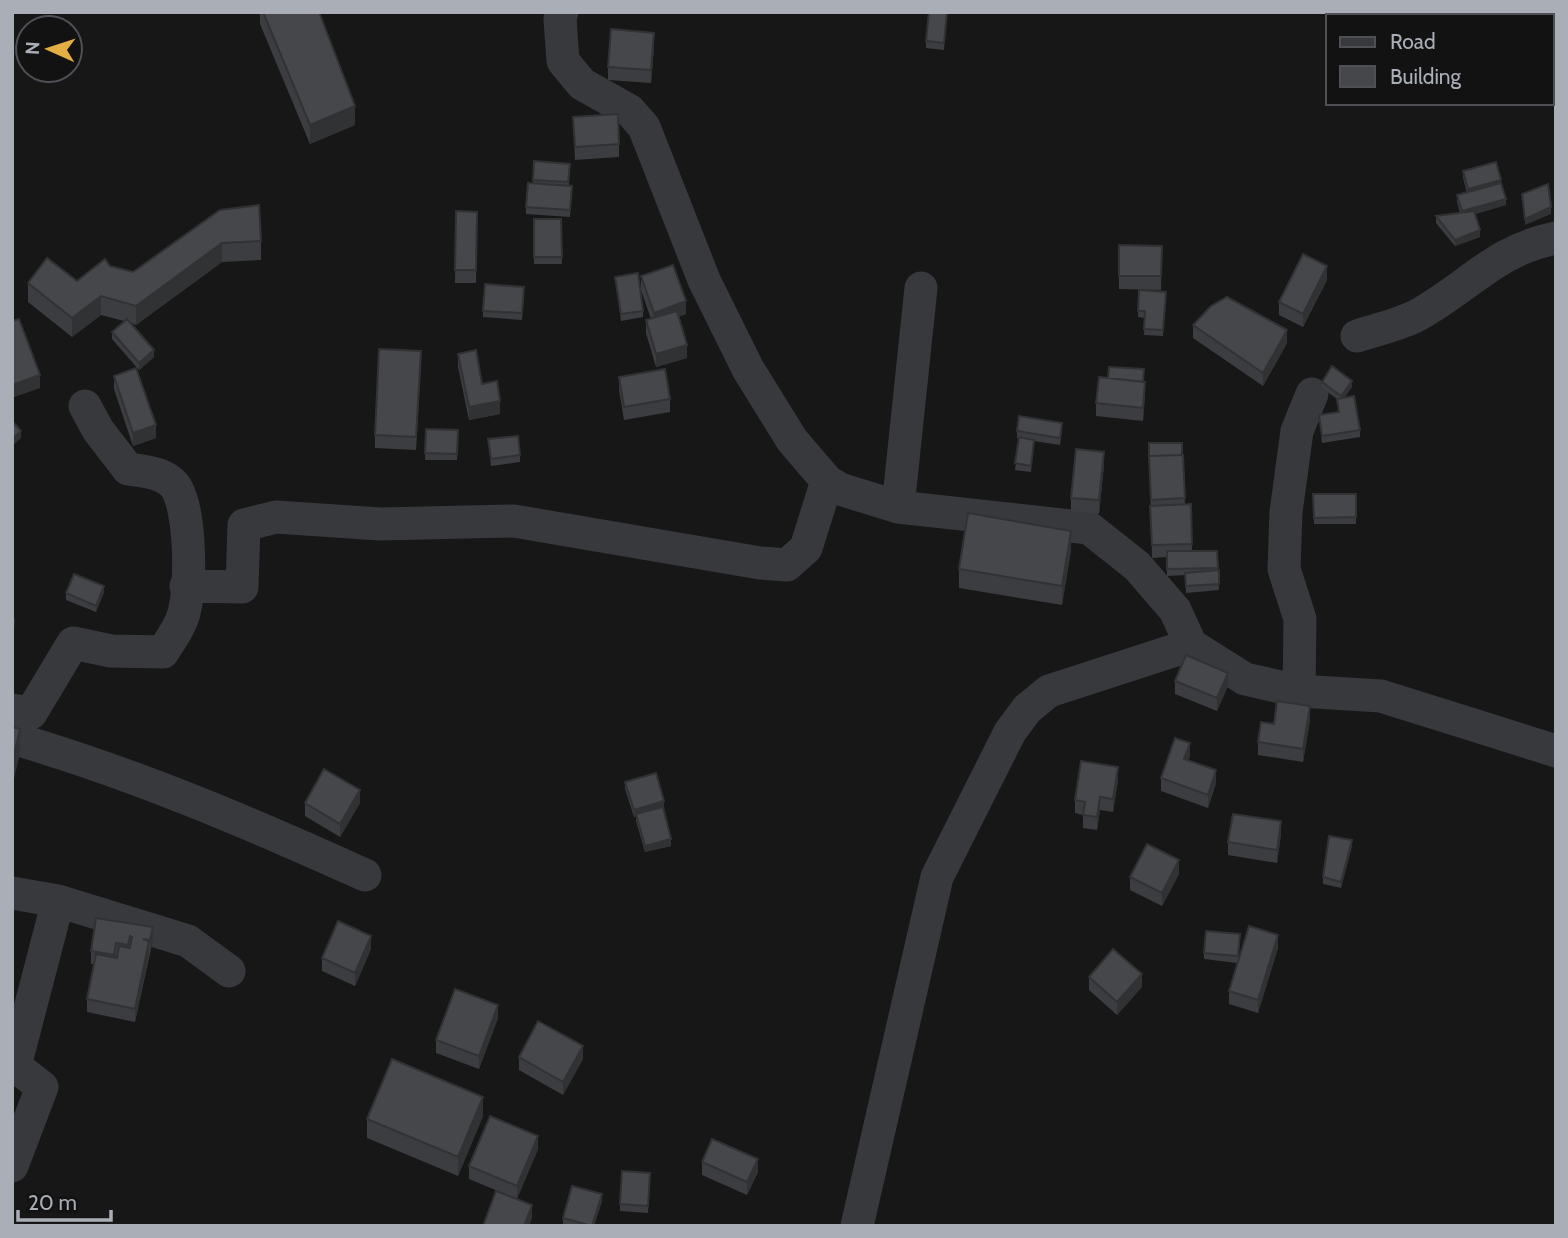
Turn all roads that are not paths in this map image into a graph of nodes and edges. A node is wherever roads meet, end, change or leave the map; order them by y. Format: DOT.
graph roads {
  1 [pos="562,12"];
  2 [pos="1556,238"];
  3 [pos="921,288"];
  4 [pos="1357,336"];
  5 [pos="1312,394"];
  6 [pos="85,406"];
  7 [pos="827,481"];
  8 [pos="898,507"];
  9 [pos="186,586"];
  10 [pos="1191,645"];
  11 [pos="1299,691"];
  12 [pos="12,710"];
  13 [pos="12,738"];
  14 [pos="1556,751"];
  15 [pos="365,874"];
  16 [pos="12,893"];
  17 [pos="58,901"];
  18 [pos="229,971"];
  19 [pos="12,1166"];
  20 [pos="857,1226"];
  1 -- 7 [label="street"];
  2 -- 4 [label="street"];
  3 -- 8 [label="street"];
  5 -- 11 [label="street"];
  6 -- 9 [label="street"];
  7 -- 8 [label="street"];
  7 -- 9 [label="street"];
  8 -- 10 [label="street"];
  9 -- 12 [label="street"];
  10 -- 11 [label="street"];
  10 -- 20 [label="street"];
  11 -- 14 [label="street"];
  13 -- 15 [label="street"];
  16 -- 17 [label="street"];
  17 -- 18 [label="street"];
  17 -- 19 [label="street"];
}
